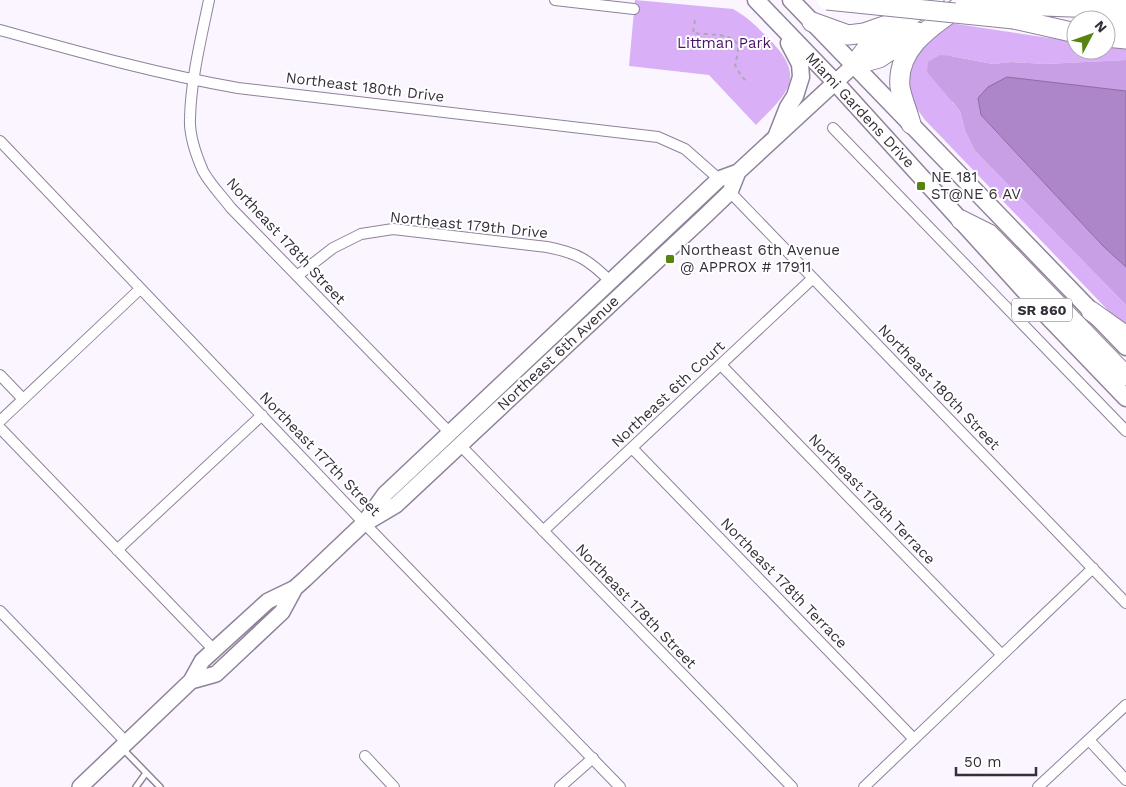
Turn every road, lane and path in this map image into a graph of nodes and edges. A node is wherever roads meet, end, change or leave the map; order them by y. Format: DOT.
graph roads {
  1 [pos="209,0"];
  2 [pos="556,0"];
  3 [pos="756,0"];
  4 [pos="791,0"];
  5 [pos="827,0"];
  6 [pos="934,0"];
  7 [pos="946,0"];
  8 [pos="969,0"];
  9 [pos="634,9"];
  10 [pos="1126,9"];
  11 [pos="1015,12"];
  12 [pos="905,19"];
  13 [pos="695,20"];
  14 [pos="1066,20"];
  15 [pos="812,22"];
  16 [pos="778,23"];
  17 [pos="0,30"];
  18 [pos="926,30"];
  19 [pos="1066,30"];
  20 [pos="700,34"];
  21 [pos="680,47"];
  22 [pos="854,65"];
  23 [pos="194,80"];
  24 [pos="748,82"];
  25 [pos="835,82"];
  26 [pos="911,124"];
  27 [pos="833,128"];
  28 [pos="777,135"];
  29 [pos="0,141"];
  30 [pos="738,172"];
  31 [pos="719,179"];
  32 [pos="730,192"];
  33 [pos="961,220"];
  34 [pos="297,276"];
  35 [pos="813,278"];
  36 [pos="611,282"];
  37 [pos="140,289"];
  38 [pos="1091,311"];
  39 [pos="1126,336"];
  40 [pos="1126,347"];
  41 [pos="721,365"];
  42 [pos="0,375"];
  43 [pos="1126,376"];
  44 [pos="1126,398"];
  45 [pos="23,399"];
  46 [pos="262,415"];
  47 [pos="0,420"];
  48 [pos="0,428"];
  49 [pos="1126,431"];
  50 [pos="450,433"];
  51 [pos="460,445"];
  52 [pos="632,448"];
  53 [pos="364,523"];
  54 [pos="543,531"];
  55 [pos="117,550"];
  56 [pos="1093,568"];
  57 [pos="294,588"];
  58 [pos="1126,603"];
  59 [pos="0,611"];
  60 [pos="214,650"];
  61 [pos="1001,654"];
  62 [pos="192,681"];
  63 [pos="1126,705"];
  64 [pos="914,738"];
  65 [pos="1089,740"];
  66 [pos="124,746"];
  67 [pos="365,756"];
  68 [pos="593,758"];
  69 [pos="146,773"];
  70 [pos="1126,780"];
  71 [pos="80,787"];
  72 [pos="136,787"];
  73 [pos="160,787"];
  74 [pos="394,787"];
  75 [pos="560,787"];
  76 [pos="620,787"];
  77 [pos="792,787"];
  78 [pos="864,787"];
  79 [pos="1038,787"];
  1 -- 23 [label="street, Northeast 178th Street"];
  2 -- 9 [label="street"];
  3 -- 16 [label="main road, Miami Gardens Drive / SR 860"];
  4 -- 15 [label="main road, Miami Gardens Drive / SR 860"];
  5 -- 11 [label="highway, bridge"];
  6 -- 12 [label="highway"];
  7 -- 11 [label="highway, bridge"];
  8 -- 18 [label="highway"];
  10 -- 11 [label="highway"];
  11 -- 14 [label="highway"];
  11 -- 19 [label="highway"];
  12 -- 15 [label="highway"];
  12 -- 22 [label="highway"];
  13 -- 20 [label="path"];
  15 -- 22 [label="main road, Miami Gardens Drive / SR 860"];
  16 -- 25 [label="main road, Miami Gardens Drive / SR 860"];
  16 -- 28 [label="main road"];
  17 -- 23 [label="street, Northeast 180th Drive"];
  18 -- 22 [label="highway"];
  18 -- 26 [label="highway"];
  20 -- 21 [label="path"];
  20 -- 24 [label="path"];
  22 -- 25 [label="main road, Northeast 6th Avenue"];
  22 -- 26 [label="main road, Miami Gardens Drive / SR 860"];
  23 -- 31 [label="street, Northeast 180th Drive"];
  23 -- 34 [label="street, Northeast 178th Street"];
  25 -- 28 [label="main road, Northeast 6th Avenue"];
  25 -- 33 [label="main road, Miami Gardens Drive / SR 860"];
  26 -- 38 [label="main road, Miami Gardens Drive / SR 860"];
  27 -- 49 [label="street"];
  28 -- 30 [label="main road, Northeast 6th Avenue"];
  29 -- 37 [label="street, Northeast 177th Street"];
  30 -- 31 [label="main road, Northeast 6th Avenue"];
  30 -- 32 [label="main road, Northeast 6th Avenue"];
  31 -- 36 [label="main road, Northeast 6th Avenue"];
  32 -- 35 [label="street, Northeast 180th Street"];
  32 -- 51 [label="main road, Northeast 6th Avenue"];
  33 -- 43 [label="highway"];
  33 -- 44 [label="main road, Miami Gardens Drive / SR 860"];
  34 -- 36 [label="street, Northeast 179th Drive"];
  34 -- 50 [label="street, Northeast 178th Street"];
  35 -- 41 [label="street, Northeast 6th Court"];
  35 -- 56 [label="street, Northeast 180th Street"];
  36 -- 50 [label="main road, Northeast 6th Avenue"];
  37 -- 45 [label="street"];
  37 -- 46 [label="street, Northeast 177th Street"];
  38 -- 39 [label="highway"];
  38 -- 40 [label="main road, Miami Gardens Drive / SR 860"];
  41 -- 52 [label="street, Northeast 6th Court"];
  41 -- 61 [label="street, Northeast 179th Terrace"];
  42 -- 45 [label="street"];
  45 -- 47 [label="street"];
  46 -- 53 [label="street, Northeast 177th Street"];
  46 -- 55 [label="street"];
  48 -- 55 [label="street"];
  50 -- 53 [label="main road, Northeast 6th Avenue"];
  51 -- 53 [label="main road, Northeast 6th Avenue"];
  51 -- 54 [label="street, Northeast 178th Street"];
  52 -- 54 [label="street, Northeast 6th Court"];
  52 -- 64 [label="street, Northeast 178th Terrace"];
  53 -- 57 [label="main road, Northeast 6th Avenue"];
  53 -- 68 [label="street, Northeast 177th Street"];
  54 -- 77 [label="street, Northeast 178th Street"];
  55 -- 60 [label="street"];
  56 -- 58 [label="street, Northeast 180th Street"];
  56 -- 61 [label="street"];
  57 -- 60 [label="main road, Northeast 6th Avenue"];
  57 -- 62 [label="main road, Northeast 6th Avenue"];
  59 -- 66 [label="street"];
  60 -- 62 [label="main road, Northeast 6th Avenue"];
  61 -- 64 [label="street"];
  62 -- 66 [label="main road, Northeast 6th Avenue"];
  63 -- 65 [label="street"];
  64 -- 78 [label="street"];
  65 -- 70 [label="street"];
  65 -- 79 [label="street"];
  66 -- 69 [label="lane"];
  66 -- 71 [label="main road, Northeast 6th Avenue"];
  67 -- 74 [label="street"];
  68 -- 75 [label="street"];
  68 -- 76 [label="street, Northeast 177th Street"];
  69 -- 72 [label="lane"];
  69 -- 73 [label="lane"];
}
